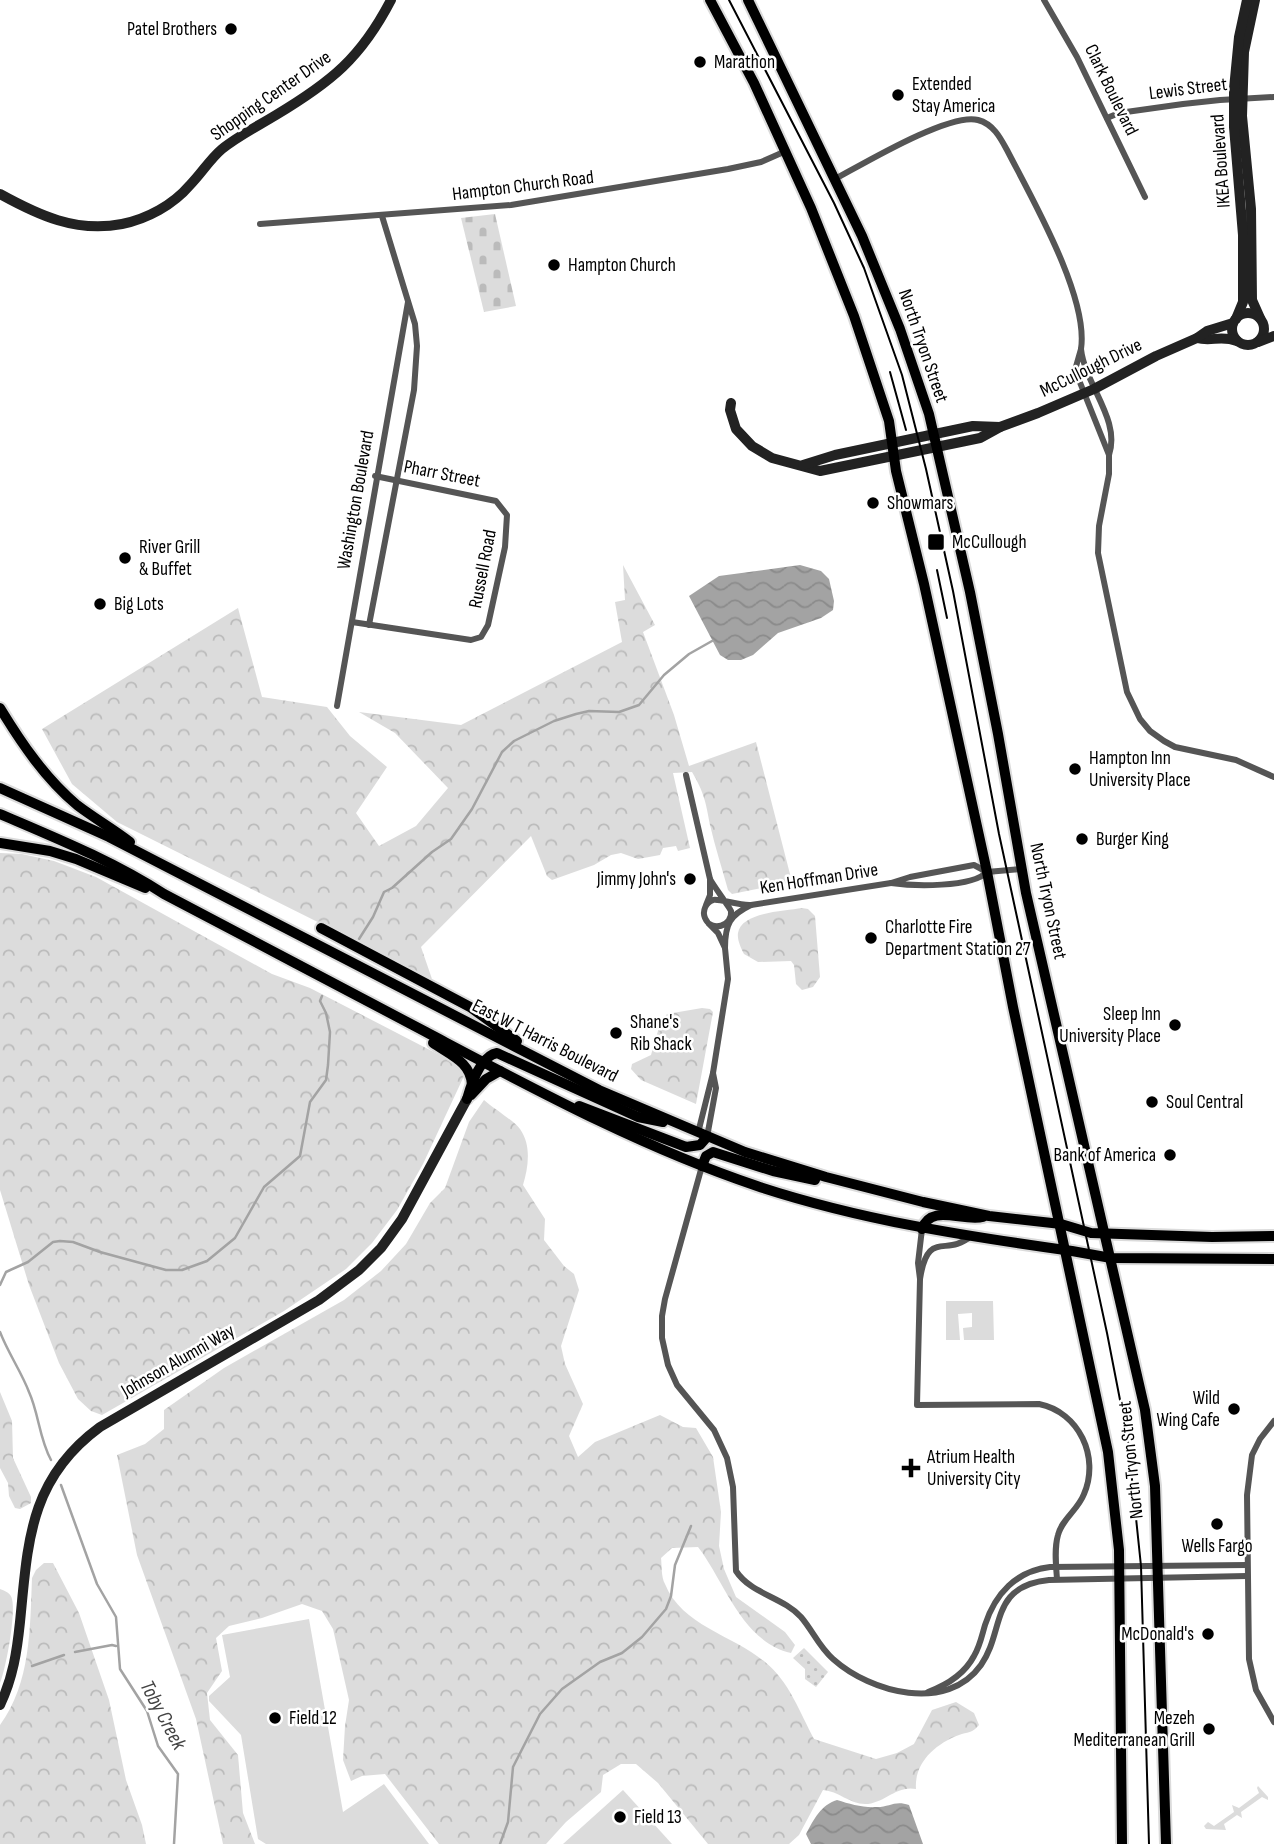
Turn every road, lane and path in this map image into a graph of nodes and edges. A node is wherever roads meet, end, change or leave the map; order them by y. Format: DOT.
graph roads {
  1 [pos="391,0"];
  2 [pos="710,0"];
  3 [pos="748,0"];
  4 [pos="1044,0"];
  5 [pos="1247,0"];
  6 [pos="1255,0"];
  7 [pos="1274,97"];
  8 [pos="1238,99"];
  9 [pos="1107,118"];
  10 [pos="786,151"];
  11 [pos="835,179"];
  12 [pos="0,194"];
  13 [pos="1145,197"];
  14 [pos="382,216"];
  15 [pos="260,224"];
  16 [pos="408,300"];
  17 [pos="1261,319"];
  18 [pos="1235,321"];
  19 [pos="1274,326"];
  20 [pos="1274,336"];
  21 [pos="1197,338"];
  22 [pos="1239,342"];
  23 [pos="1257,343"];
  24 [pos="1082,349"];
  25 [pos="1094,389"];
  26 [pos="1083,394"];
  27 [pos="731,403"];
  28 [pos="1000,426"];
  29 [pos="933,435"];
  30 [pos="892,442"];
  31 [pos="936,447"];
  32 [pos="894,456"];
  33 [pos="1109,456"];
  34 [pos="803,465"];
  35 [pos="376,476"];
  36 [pos="396,481"];
  37 [pos="502,505"];
  38 [pos="352,622"];
  39 [pos="369,625"];
  40 [pos="337,705"];
  41 [pos="0,708"];
  42 [pos="685,775"];
  43 [pos="1274,777"];
  44 [pos="0,788"];
  45 [pos="0,814"];
  46 [pos="0,843"];
  47 [pos="158,863"];
  48 [pos="1022,869"];
  49 [pos="987,872"];
  50 [pos="710,878"];
  51 [pos="891,883"];
  52 [pos="164,894"];
  53 [pos="724,901"];
  54 [pos="706,905"];
  55 [pos="751,905"];
  56 [pos="729,920"];
  57 [pos="709,924"];
  58 [pos="321,928"];
  59 [pos="725,948"];
  60 [pos="416,1027"];
  61 [pos="532,1055"];
  62 [pos="484,1063"];
  63 [pos="499,1071"];
  64 [pos="472,1085"];
  65 [pos="467,1100"];
  66 [pos="559,1101"];
  67 [pos="683,1126"];
  68 [pos="703,1135"];
  69 [pos="702,1166"];
  70 [pos="845,1182"];
  71 [pos="989,1216"];
  72 [pos="1061,1224"];
  73 [pos="922,1229"];
  74 [pos="1107,1235"];
  75 [pos="971,1236"];
  76 [pos="1274,1236"];
  77 [pos="1065,1250"];
  78 [pos="1111,1258"];
  79 [pos="1274,1259"];
  80 [pos="920,1279"];
  81 [pos="1274,1421"];
  82 [pos="1247,1565"];
  83 [pos="1119,1566"];
  84 [pos="1056,1567"];
  85 [pos="1157,1572"];
  86 [pos="1247,1576"];
  87 [pos="1119,1578"];
  88 [pos="1057,1579"];
  89 [pos="925,1692"];
  90 [pos="0,1705"];
  91 [pos="1274,1722"];
  92 [pos="1122,1844"];
  93 [pos="1166,1844"];
  1 -- 12 [label="street, Shopping Center Drive"];
  2 -- 10 [label="main road, North Tryon Street"];
  3 -- 11 [label="main road, North Tryon Street"];
  4 -- 9 [label="street, Clark Boulevard"];
  5 -- 8 [label="street, IKEA Boulevard"];
  6 -- 8 [label="street, IKEA Boulevard"];
  7 -- 8 [label="street, Lewis Street"];
  8 -- 9 [label="street, Lewis Street"];
  8 -- 17 [label="street, IKEA Boulevard"];
  8 -- 18 [label="street, IKEA Boulevard"];
  9 -- 13 [label="street, Clark Boulevard"];
  10 -- 14 [label="street, Hampton Church Road"];
  10 -- 30 [label="main road, North Tryon Street"];
  11 -- 24 [label="street"];
  11 -- 29 [label="main road, North Tryon Street"];
  14 -- 15 [label="street, Hampton Church Road"];
  14 -- 16 [label="street, Washington Boulevard"];
  16 -- 35 [label="street, Washington Boulevard"];
  16 -- 36 [label="street, Washington Boulevard"];
  17 -- 18 [label="street, McCullough Drive"];
  17 -- 19 [label="street, McCullough Drive"];
  17 -- 23 [label="street"];
  18 -- 21 [label="street, McCullough Drive"];
  18 -- 22 [label="street"];
  20 -- 23 [label="street, McCullough Drive"];
  21 -- 22 [label="street, McCullough Drive"];
  21 -- 25 [label="street, McCullough Drive"];
  22 -- 23 [label="street, McCullough Drive"];
  24 -- 25 [label="street"];
  24 -- 26 [label="street"];
  25 -- 26 [label="street, McCullough Drive"];
  25 -- 33 [label="street"];
  26 -- 28 [label="street, McCullough Drive"];
  26 -- 33 [label="street"];
  27 -- 34 [label="street, McCullough Drive"];
  28 -- 29 [label="street, McCullough Drive"];
  28 -- 31 [label="street, McCullough Drive"];
  29 -- 30 [label="street, McCullough Drive"];
  29 -- 31 [label="main road, North Tryon Street"];
  30 -- 32 [label="main road, North Tryon Street"];
  30 -- 34 [label="street, McCullough Drive"];
  31 -- 32 [label="street, McCullough Drive"];
  31 -- 48 [label="main road, North Tryon Street"];
  32 -- 34 [label="street, McCullough Drive"];
  32 -- 49 [label="main road, North Tryon Street"];
  33 -- 43 [label="street"];
  35 -- 36 [label="street, Pharr Street"];
  35 -- 38 [label="street, Washington Boulevard"];
  36 -- 37 [label="street, Pharr Street"];
  36 -- 39 [label="street, Washington Boulevard"];
  37 -- 39 [label="street, Russell Road"];
  38 -- 39 [label="street"];
  38 -- 40 [label="street, Washington Boulevard"];
  41 -- 47 [label="main road"];
  42 -- 50 [label="street"];
  44 -- 47 [label="main road, East W T Harris Boulevard"];
  45 -- 52 [label="main road"];
  46 -- 52 [label="main road"];
  47 -- 61 [label="main road, East W T Harris Boulevard"];
  48 -- 49 [label="street, Ken Hoffman Drive"];
  48 -- 74 [label="main road, North Tryon Street"];
  49 -- 51 [label="street, Ken Hoffman Drive"];
  49 -- 51 [label="street, Ken Hoffman Drive"];
  49 -- 72 [label="main road, North Tryon Street"];
  50 -- 53 [label="street"];
  50 -- 54 [label="street"];
  51 -- 55 [label="street, Ken Hoffman Drive"];
  52 -- 60 [label="main road"];
  53 -- 54 [label="street"];
  53 -- 55 [label="street, Ken Hoffman Drive"];
  53 -- 56 [label="street"];
  54 -- 57 [label="street"];
  55 -- 56 [label="street, Ken Hoffman Drive"];
  56 -- 57 [label="street"];
  56 -- 59 [label="street"];
  57 -- 59 [label="street"];
  58 -- 61 [label="main road"];
  59 -- 68 [label="street"];
  60 -- 62 [label="main road"];
  60 -- 64 [label="main road"];
  61 -- 67 [label="main road, East W T Harris Boulevard"];
  62 -- 63 [label="main road"];
  62 -- 64 [label="main road"];
  62 -- 67 [label="main road"];
  63 -- 65 [label="main road"];
  63 -- 66 [label="main road"];
  64 -- 65 [label="main road"];
  65 -- 90 [label="street, Johnson Alumni Way"];
  66 -- 68 [label="main road"];
  66 -- 69 [label="main road"];
  67 -- 68 [label="main road, East W T Harris Boulevard"];
  68 -- 70 [label="main road, East W T Harris Boulevard"];
  69 -- 70 [label="main road"];
  69 -- 73 [label="main road"];
  69 -- 89 [label="street"];
  70 -- 71 [label="main road, East W T Harris Boulevard"];
  71 -- 72 [label="main road, East W T Harris Boulevard"];
  71 -- 73 [label="main road"];
  72 -- 74 [label="main road, East W T Harris Boulevard"];
  72 -- 77 [label="main road, North Tryon Street"];
  73 -- 75 [label="main road"];
  73 -- 80 [label="street"];
  74 -- 76 [label="main road, East W T Harris Boulevard"];
  74 -- 78 [label="main road, North Tryon Street"];
  75 -- 77 [label="main road"];
  75 -- 80 [label="street"];
  77 -- 78 [label="main road"];
  77 -- 83 [label="main road, North Tryon Street"];
  78 -- 79 [label="main road"];
  78 -- 85 [label="main road, North Tryon Street"];
  80 -- 84 [label="street"];
  81 -- 82 [label="street"];
  82 -- 85 [label="street"];
  82 -- 86 [label="street"];
  83 -- 84 [label="street"];
  83 -- 85 [label="street"];
  83 -- 87 [label="main road, North Tryon Street"];
  84 -- 88 [label="street"];
  84 -- 89 [label="street"];
  85 -- 86 [label="street"];
  85 -- 87 [label="street"];
  85 -- 93 [label="main road, North Tryon Street"];
  86 -- 91 [label="street"];
  87 -- 88 [label="street"];
  87 -- 92 [label="main road, North Tryon Street"];
  88 -- 89 [label="street"];
}
